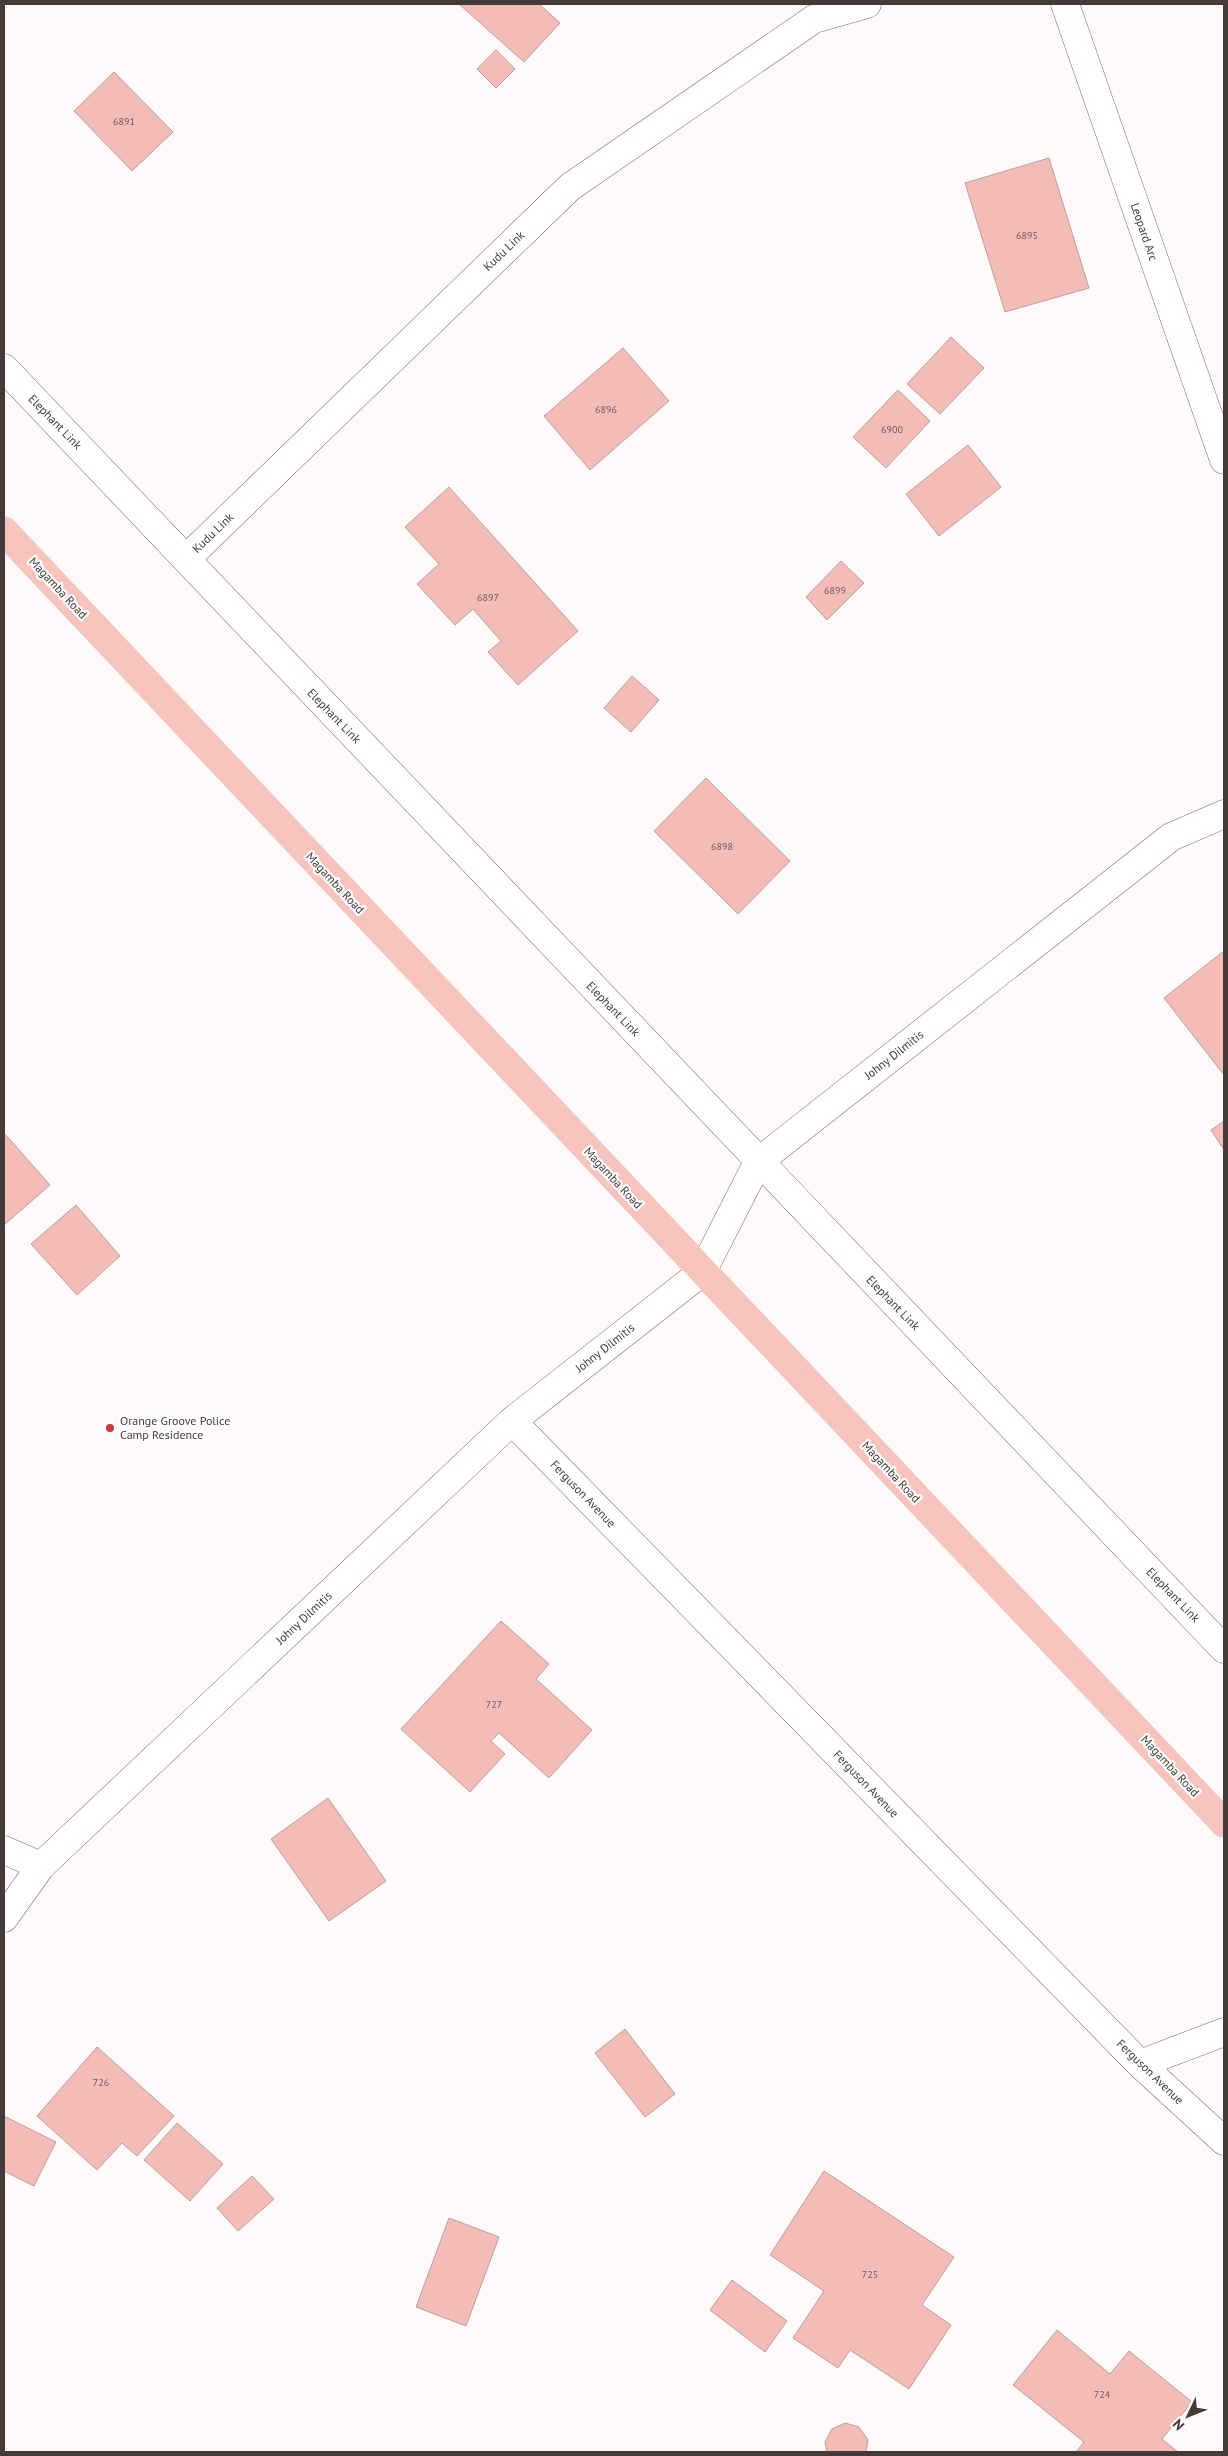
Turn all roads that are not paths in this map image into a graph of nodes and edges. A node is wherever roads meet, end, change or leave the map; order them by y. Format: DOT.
graph roads {
  1 [pos="867,4"];
  2 [pos="1065,4"];
  3 [pos="4,368"];
  4 [pos="1224,460"];
  5 [pos="4,531"];
  6 [pos="186,559"];
  7 [pos="1224,814"];
  8 [pos="758,1162"];
  9 [pos="702,1272"];
  10 [pos="512,1421"];
  11 [pos="1224,1650"];
  12 [pos="1224,1823"];
  13 [pos="4,1850"];
  14 [pos="41,1866"];
  15 [pos="4,1918"];
  16 [pos="1224,2032"];
  17 [pos="1140,2064"];
  18 [pos="1224,2141"];
  1 -- 6 [label="street, Kudu Link"];
  2 -- 4 [label="street, Leopard Arc"];
  3 -- 6 [label="street, Elephant Link"];
  5 -- 9 [label="highway, Magamba Road"];
  6 -- 8 [label="street, Elephant Link"];
  7 -- 8 [label="street, Johny Dilmitis"];
  8 -- 9 [label="street, Johny Dilmitis"];
  8 -- 11 [label="street, Elephant Link"];
  9 -- 10 [label="street, Johny Dilmitis"];
  9 -- 12 [label="highway, Magamba Road"];
  10 -- 14 [label="street, Johny Dilmitis"];
  10 -- 17 [label="street, Ferguson Avenue"];
  13 -- 14 [label="street"];
  14 -- 15 [label="street, Johny Dilmitis"];
  16 -- 17 [label="street"];
  17 -- 18 [label="street, Ferguson Avenue"];
}
